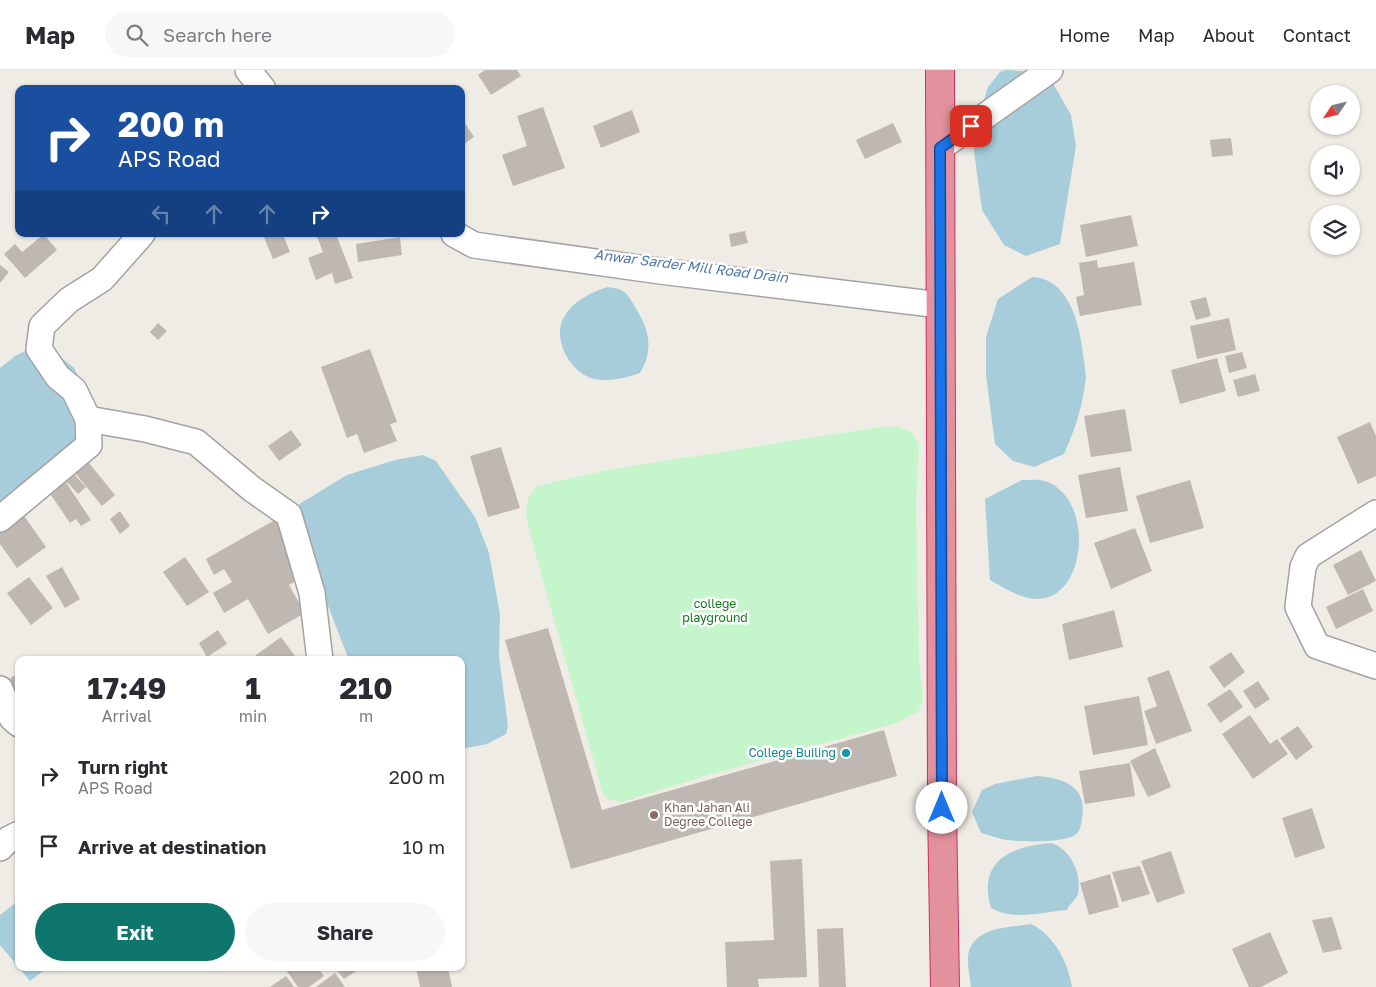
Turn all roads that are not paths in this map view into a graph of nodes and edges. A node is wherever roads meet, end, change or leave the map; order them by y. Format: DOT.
graph roads {
  1 [pos="248,70"];
  2 [pos="940,70"];
  3 [pos="1050,70"];
  4 [pos="261,85"];
  5 [pos="940,148"];
  6 [pos="139,237"];
  7 [pos="459,237"];
  8 [pos="940,305"];
  9 [pos="88,419"];
  10 [pos="1376,513"];
  11 [pos="0,519"];
  12 [pos="320,656"];
  13 [pos="1376,666"];
  14 [pos="0,690"];
  15 [pos="15,721"];
  16 [pos="15,836"];
  17 [pos="0,848"];
  18 [pos="945,987"];
  1 -- 4 [label="street"];
  2 -- 5 [label="highway"];
  3 -- 5 [label="street"];
  5 -- 8 [label="highway"];
  6 -- 9 [label="street"];
  7 -- 8 [label="street"];
  8 -- 18 [label="highway"];
  9 -- 11 [label="street"];
  9 -- 12 [label="street"];
  10 -- 13 [label="street"];
  14 -- 15 [label="street"];
  16 -- 17 [label="street"];
}
